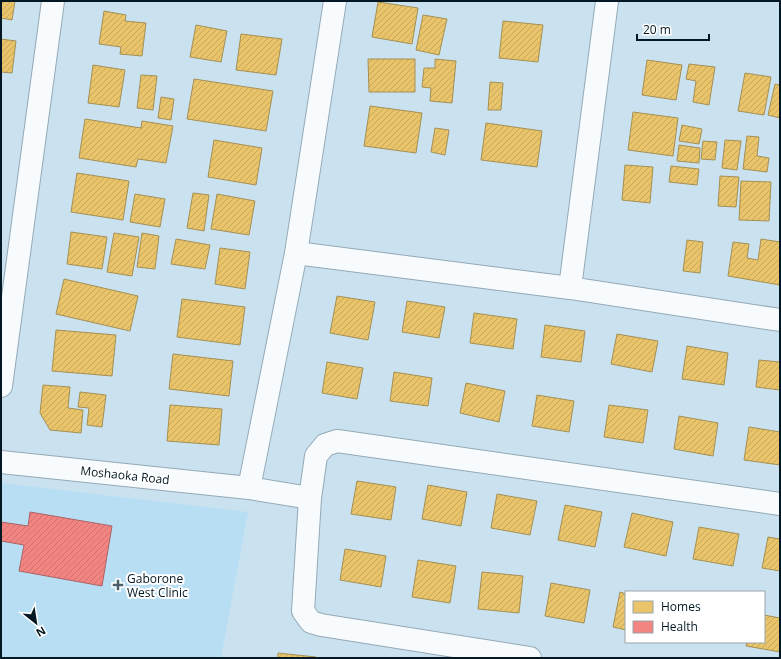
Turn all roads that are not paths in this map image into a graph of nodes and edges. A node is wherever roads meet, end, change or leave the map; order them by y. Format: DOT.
graph roads {
  1 [pos="53,1"];
  2 [pos="335,1"];
  3 [pos="607,1"];
  4 [pos="296,253"];
  5 [pos="570,288"];
  6 [pos="780,320"];
  7 [pos="1,386"];
  8 [pos="1,462"];
  9 [pos="249,488"];
  10 [pos="310,498"];
  11 [pos="780,504"];
  12 [pos="530,658"];
  1 -- 7 [label="street"];
  2 -- 4 [label="street"];
  3 -- 5 [label="street"];
  4 -- 5 [label="street"];
  4 -- 9 [label="street"];
  5 -- 6 [label="street"];
  8 -- 9 [label="street, Moshaoka Road"];
  9 -- 10 [label="street, Moshaoka Road"];
  10 -- 11 [label="street"];
  10 -- 12 [label="street"];
}
